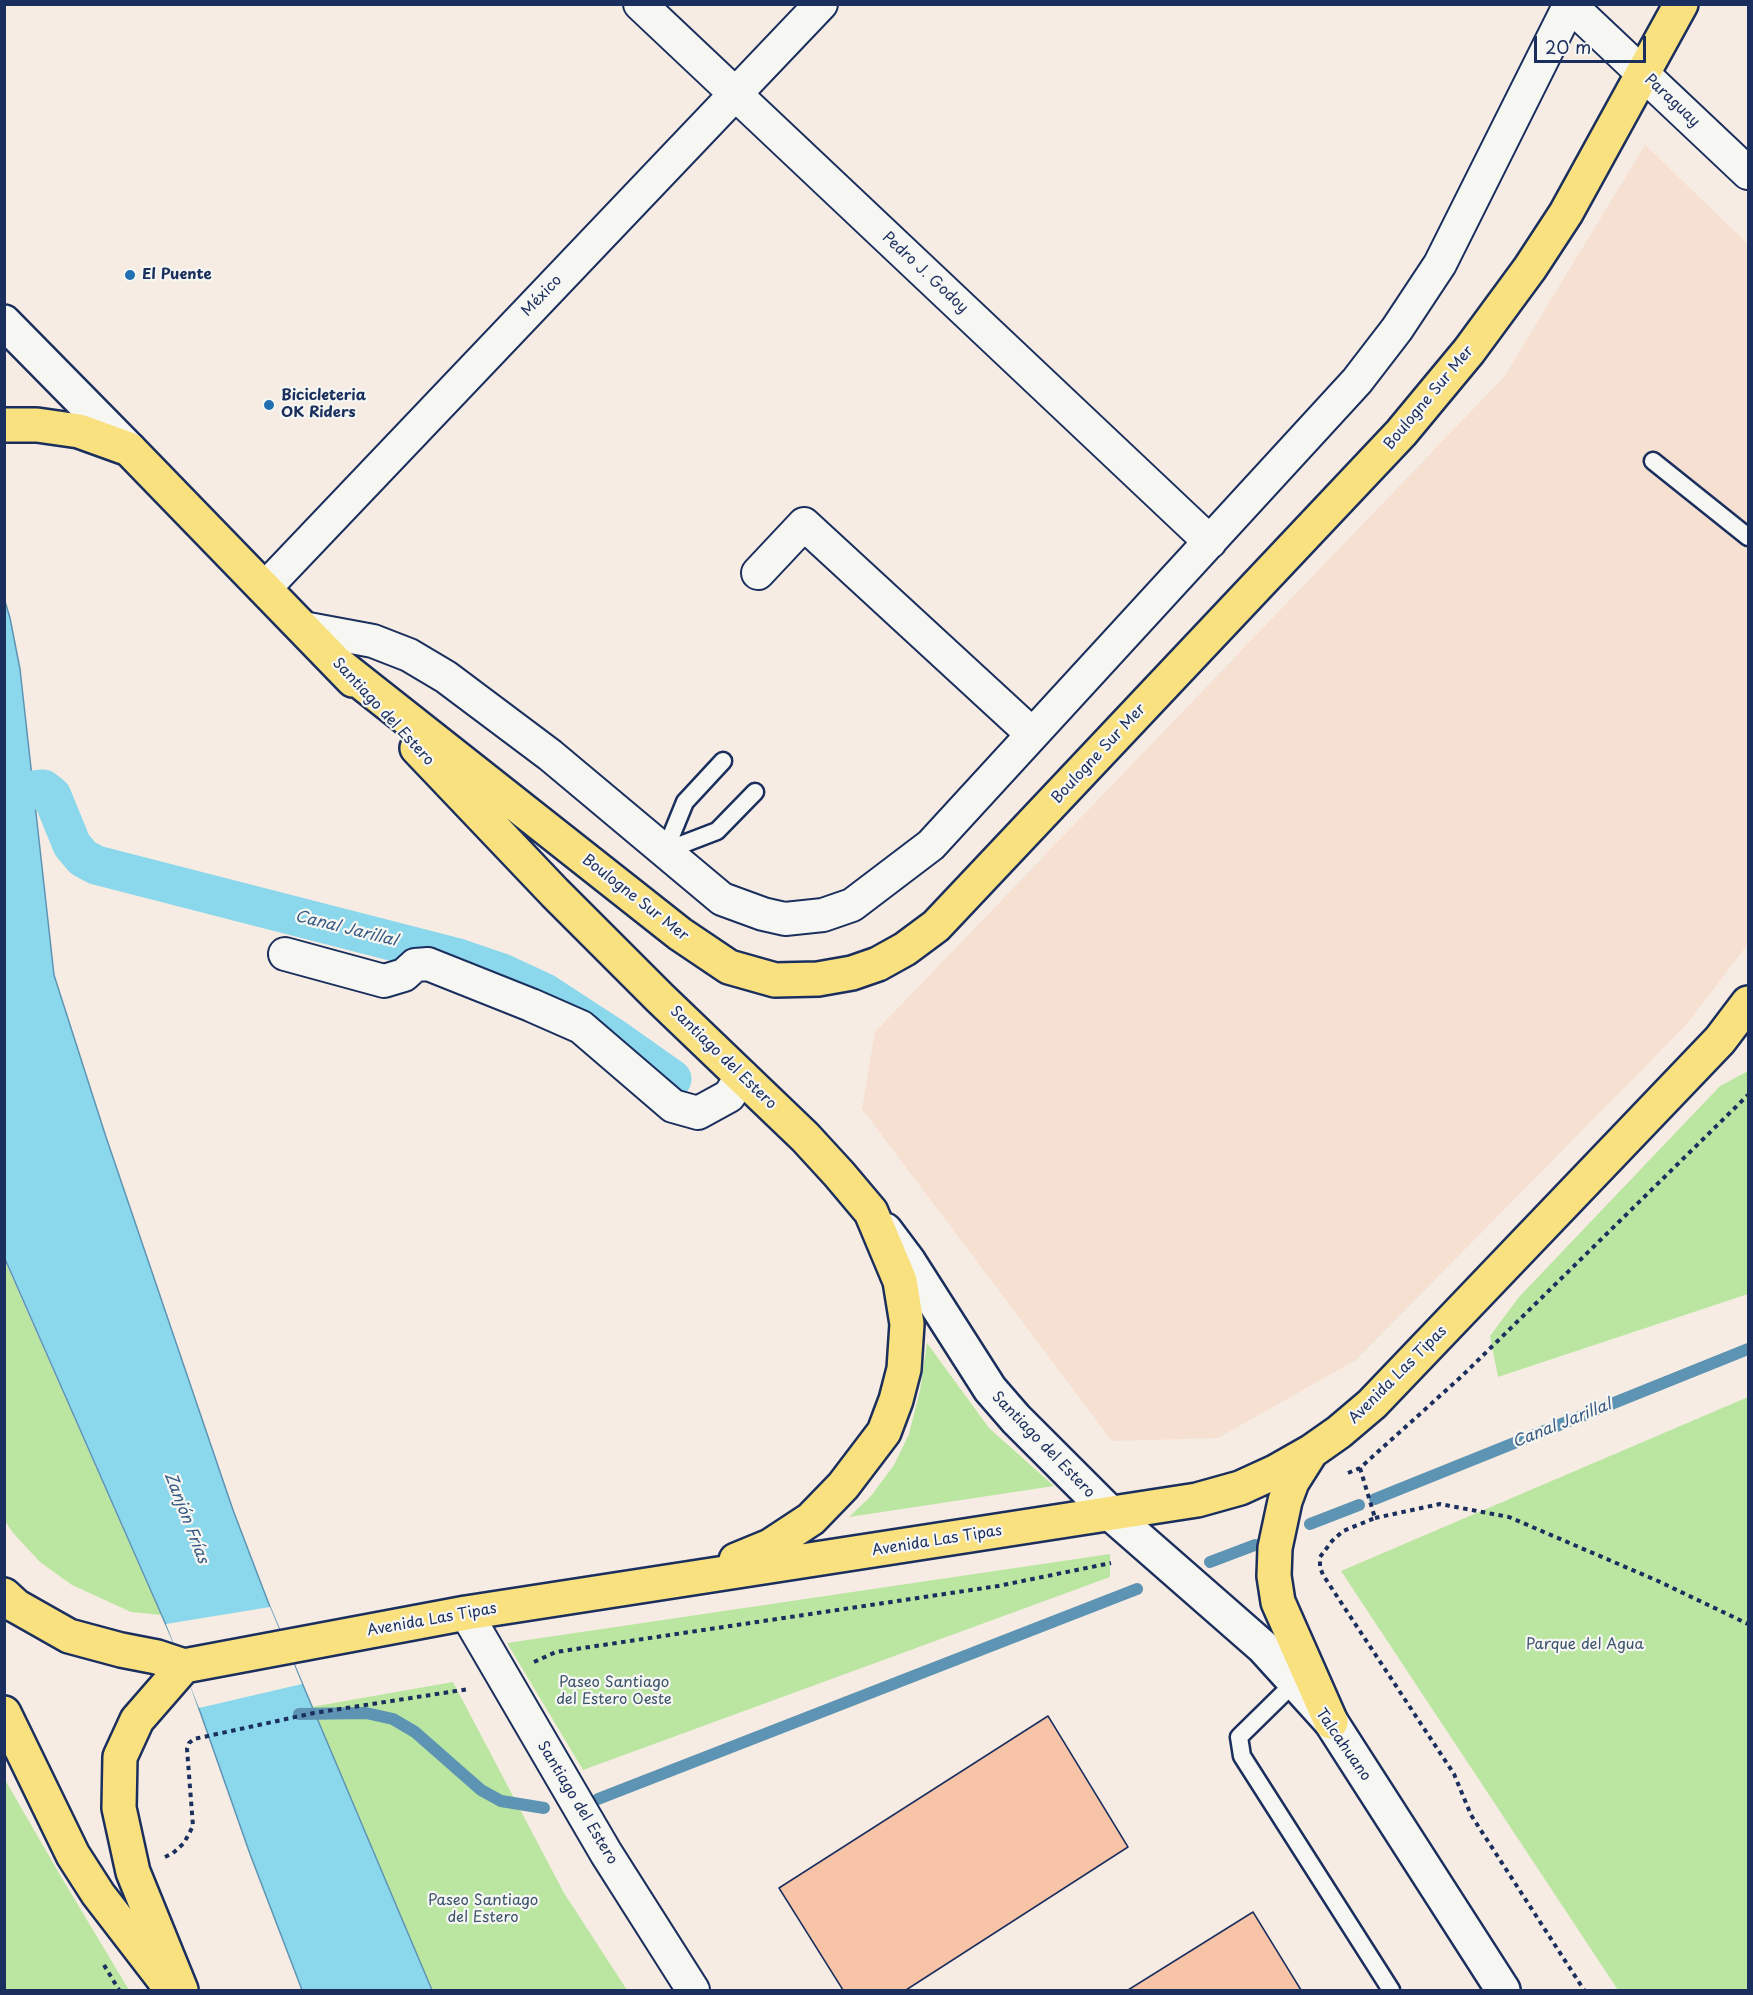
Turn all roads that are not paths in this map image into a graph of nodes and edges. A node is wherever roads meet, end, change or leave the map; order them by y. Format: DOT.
graph roads {
  1 [pos="640,4"];
  2 [pos="821,4"];
  3 [pos="1681,4"];
  4 [pos="1570,5"];
  5 [pos="1642,72"];
  6 [pos="735,93"];
  7 [pos="1749,173"];
  8 [pos="4,322"];
  9 [pos="4,425"];
  10 [pos="129,449"];
  11 [pos="1653,461"];
  12 [pos="1749,537"];
  13 [pos="1209,542"];
  14 [pos="758,573"];
  15 [pos="265,588"];
  16 [pos="303,628"];
  17 [pos="338,664"];
  18 [pos="1032,734"];
  19 [pos="723,761"];
  20 [pos="754,792"];
  21 [pos="665,851"];
  22 [pos="285,954"];
  23 [pos="1749,1003"];
  24 [pos="1734,1036"];
  25 [pos="742,1076"];
  26 [pos="871,1212"];
  27 [pos="1312,1451"];
  28 [pos="1111,1514"];
  29 [pos="681,1580"];
  30 [pos="4,1595"];
  31 [pos="466,1612"];
  32 [pos="184,1666"];
  33 [pos="1295,1683"];
  34 [pos="4,1713"];
  35 [pos="1331,1722"];
  36 [pos="172,1990"];
  37 [pos="182,1990"];
  38 [pos="693,1990"];
  39 [pos="1391,1990"];
  40 [pos="1503,1990"];
  1 -- 6 [label="street, Pedro J. Godoy"];
  2 -- 6 [label="street, México"];
  3 -- 5 [label="main road, Boulogne Sur Mer"];
  4 -- 5 [label="street, Paraguay"];
  4 -- 13 [label="street"];
  5 -- 7 [label="street, Paraguay"];
  5 -- 17 [label="main road, Boulogne Sur Mer"];
  6 -- 13 [label="street, Pedro J. Godoy"];
  6 -- 15 [label="street, México"];
  8 -- 10 [label="street, Santiago del Estero"];
  9 -- 10 [label="main road"];
  10 -- 15 [label="main road, Santiago del Estero"];
  11 -- 12 [label="lane"];
  13 -- 18 [label="street"];
  14 -- 18 [label="street"];
  15 -- 16 [label="main road, Santiago del Estero"];
  16 -- 17 [label="main road, Santiago del Estero"];
  16 -- 21 [label="street, Santiago del Estero"];
  17 -- 25 [label="main road, Santiago del Estero"];
  18 -- 21 [label="street, Santiago del Estero"];
  19 -- 21 [label="lane"];
  20 -- 21 [label="lane"];
  22 -- 25 [label="street"];
  23 -- 24 [label="main road, Avenida Las Tipas"];
  24 -- 27 [label="main road, Avenida Las Tipas"];
  25 -- 26 [label="main road, Santiago del Estero"];
  26 -- 28 [label="street, Santiago del Estero"];
  26 -- 29 [label="main road, Avenida Las Tipas"];
  27 -- 28 [label="main road, Avenida Las Tipas"];
  27 -- 35 [label="main road"];
  28 -- 29 [label="main road, Avenida Las Tipas"];
  28 -- 33 [label="street, Talcahuano"];
  29 -- 31 [label="main road, Avenida Las Tipas"];
  30 -- 32 [label="main road"];
  31 -- 32 [label="main road, Avenida Las Tipas"];
  31 -- 38 [label="street, Santiago del Estero"];
  32 -- 37 [label="main road"];
  33 -- 35 [label="street, Talcahuano"];
  33 -- 39 [label="lane"];
  34 -- 36 [label="main road"];
  35 -- 40 [label="street, Talcahuano"];
}
